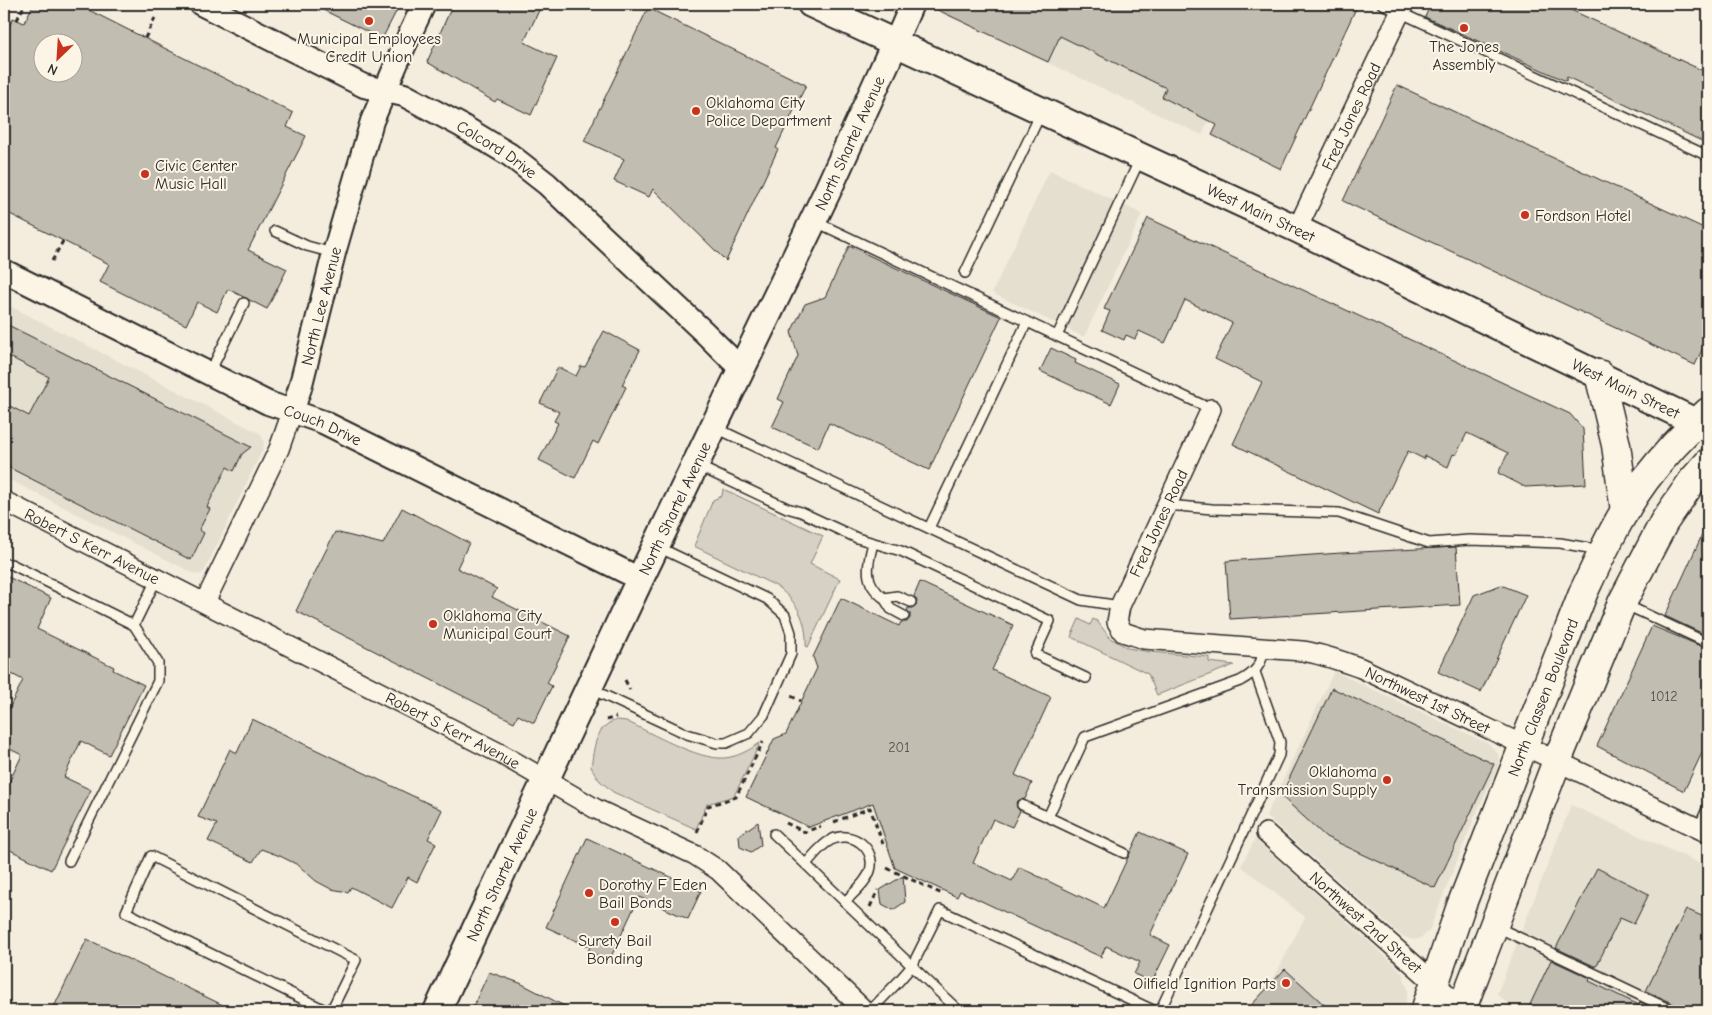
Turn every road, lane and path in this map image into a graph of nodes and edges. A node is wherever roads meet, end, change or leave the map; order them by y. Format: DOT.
graph roads {
  1 [pos="25,4"];
  2 [pos="201,4"];
  3 [pos="424,4"];
  4 [pos="811,4"];
  5 [pos="912,4"];
  6 [pos="1382,4"];
  7 [pos="1402,8"];
  8 [pos="155,18"];
  9 [pos="17,20"];
  10 [pos="145,38"];
  11 [pos="895,43"];
  12 [pos="385,91"];
  13 [pos="1042,111"];
  14 [pos="1708,156"];
  15 [pos="1141,157"];
  16 [pos="813,221"];
  17 [pos="1297,230"];
  18 [pos="275,231"];
  19 [pos="62,241"];
  20 [pos="334,253"];
  21 [pos="52,262"];
  22 [pos="4,272"];
  23 [pos="965,272"];
  24 [pos="244,303"];
  25 [pos="1027,322"];
  26 [pos="1057,336"];
  27 [pos="742,370"];
  28 [pos="209,374"];
  29 [pos="1599,374"];
  30 [pos="1212,410"];
  31 [pos="292,412"];
  32 [pos="1704,421"];
  33 [pos="713,427"];
  34 [pos="1708,462"];
  35 [pos="695,465"];
  36 [pos="4,501"];
  37 [pos="1167,505"];
  38 [pos="1625,511"];
  39 [pos="929,528"];
  40 [pos="873,543"];
  41 [pos="656,546"];
  42 [pos="1603,551"];
  43 [pos="4,564"];
  44 [pos="158,578"];
  45 [pos="640,579"];
  46 [pos="884,598"];
  47 [pos="205,602"];
  48 [pos="911,602"];
  49 [pos="1622,603"];
  50 [pos="1120,606"];
  51 [pos="904,616"];
  52 [pos="134,625"];
  53 [pos="1128,635"];
  54 [pos="1708,643"];
  55 [pos="1264,648"];
  56 [pos="1255,672"];
  57 [pos="1086,678"];
  58 [pos="589,687"];
  59 [pos="794,689"];
  60 [pos="790,696"];
  61 [pos="801,701"];
  62 [pos="787,703"];
  63 [pos="620,717"];
  64 [pos="606,720"];
  65 [pos="761,738"];
  66 [pos="1524,746"];
  67 [pos="1557,761"];
  68 [pos="545,780"];
  69 [pos="1022,805"];
  70 [pos="1708,808"];
  71 [pos="1048,817"];
  72 [pos="1703,831"];
  73 [pos="697,832"];
  74 [pos="1266,833"];
  75 [pos="774,834"];
  76 [pos="1124,853"];
  77 [pos="69,861"];
  78 [pos="806,864"];
  79 [pos="845,902"];
  80 [pos="1494,925"];
  81 [pos="912,966"];
  82 [pos="1434,982"];
  83 [pos="1463,1010"];
  84 [pos="326,1011"];
  85 [pos="331,1011"];
  86 [pos="437,1011"];
  87 [pos="865,1011"];
  88 [pos="870,1011"];
  89 [pos="959,1011"];
  90 [pos="1155,1011"];
  91 [pos="1160,1011"];
  92 [pos="1425,1011"];
  93 [pos="1673,1011"];
  1 -- 9 [label="path"];
  2 -- 12 [label="street, Colcord Drive"];
  3 -- 12 [label="street, North Lee Avenue"];
  4 -- 11 [label="main road, West Main Street"];
  5 -- 11 [label="street, North Shartel Avenue"];
  6 -- 7 [label="lane"];
  7 -- 14 [label="lane"];
  7 -- 17 [label="street, Fred Jones Road"];
  8 -- 10 [label="path"];
  11 -- 13 [label="main road, West Main Street"];
  11 -- 16 [label="main road, North Shartel Avenue"];
  12 -- 20 [label="street, North Lee Avenue"];
  12 -- 27 [label="street, Colcord Drive"];
  13 -- 15 [label="main road, West Main Street"];
  13 -- 23 [label="lane"];
  15 -- 17 [label="main road, West Main Street"];
  15 -- 26 [label="lane"];
  16 -- 25 [label="lane"];
  16 -- 27 [label="main road, North Shartel Avenue"];
  17 -- 29 [label="main road, West Main Street"];
  18 -- 20 [label="lane"];
  19 -- 21 [label="path"];
  20 -- 31 [label="street, North Lee Avenue"];
  22 -- 28 [label="street, Couch Drive"];
  24 -- 28 [label="lane"];
  25 -- 26 [label="lane"];
  25 -- 39 [label="lane"];
  26 -- 30 [label="lane"];
  27 -- 33 [label="main road, North Shartel Avenue"];
  28 -- 31 [label="street, Couch Drive"];
  29 -- 32 [label="main road, West Main Street"];
  29 -- 38 [label="main road"];
  30 -- 37 [label="street, Fred Jones Road"];
  31 -- 45 [label="street, Couch Drive"];
  31 -- 47 [label="street, North Lee Avenue"];
  32 -- 38 [label="main road, North Classen Boulevard"];
  33 -- 35 [label="main road, North Shartel Avenue"];
  33 -- 39 [label="lane"];
  34 -- 49 [label="main road"];
  35 -- 40 [label="lane"];
  35 -- 41 [label="main road, North Shartel Avenue"];
  36 -- 44 [label="street, Robert S Kerr Avenue"];
  37 -- 42 [label="lane"];
  37 -- 50 [label="street, Fred Jones Road"];
  38 -- 42 [label="main road, North Classen Boulevard"];
  39 -- 50 [label="lane"];
  40 -- 46 [label="lane"];
  40 -- 57 [label="lane"];
  41 -- 45 [label="main road, North Shartel Avenue"];
  41 -- 58 [label="lane"];
  42 -- 66 [label="main road, North Classen Boulevard"];
  43 -- 52 [label="lane"];
  44 -- 47 [label="street, Robert S Kerr Avenue"];
  44 -- 52 [label="lane"];
  45 -- 58 [label="main road, North Shartel Avenue"];
  46 -- 48 [label="lane"];
  46 -- 51 [label="lane"];
  47 -- 68 [label="street, Robert S Kerr Avenue"];
  49 -- 54 [label="lane"];
  49 -- 67 [label="main road"];
  50 -- 53 [label="street, Fred Jones Road"];
  52 -- 77 [label="lane"];
  53 -- 55 [label="street, Northwest 1st Street"];
  55 -- 56 [label="lane"];
  55 -- 66 [label="street, Northwest 1st Street"];
  56 -- 71 [label="lane"];
  56 -- 91 [label="lane"];
  58 -- 68 [label="main road, North Shartel Avenue"];
  59 -- 60 [label="path"];
  60 -- 61 [label="path"];
  60 -- 62 [label="path"];
  63 -- 64 [label="path"];
  65 -- 73 [label="path"];
  66 -- 67 [label="street, Northwest 1st Street"];
  66 -- 82 [label="main road, North Classen Boulevard"];
  67 -- 72 [label="street, Northwest 1st Street"];
  67 -- 80 [label="main road"];
  68 -- 86 [label="main road, North Shartel Avenue"];
  68 -- 87 [label="street, Robert S Kerr Avenue"];
  69 -- 71 [label="lane"];
  70 -- 72 [label="lane"];
  71 -- 76 [label="lane"];
  74 -- 82 [label="street, Northwest 2nd Street"];
  75 -- 78 [label="lane"];
  78 -- 79 [label="lane"];
  78 -- 79 [label="lane"];
  79 -- 81 [label="lane"];
  80 -- 83 [label="main road"];
  80 -- 93 [label="lane"];
  81 -- 88 [label="lane"];
  81 -- 89 [label="lane"];
  81 -- 90 [label="lane"];
  82 -- 83 [label="street, Northwest 2nd Street"];
  82 -- 92 [label="main road, North Classen Boulevard"];
  84 -- 85 [label="lane"];
}
